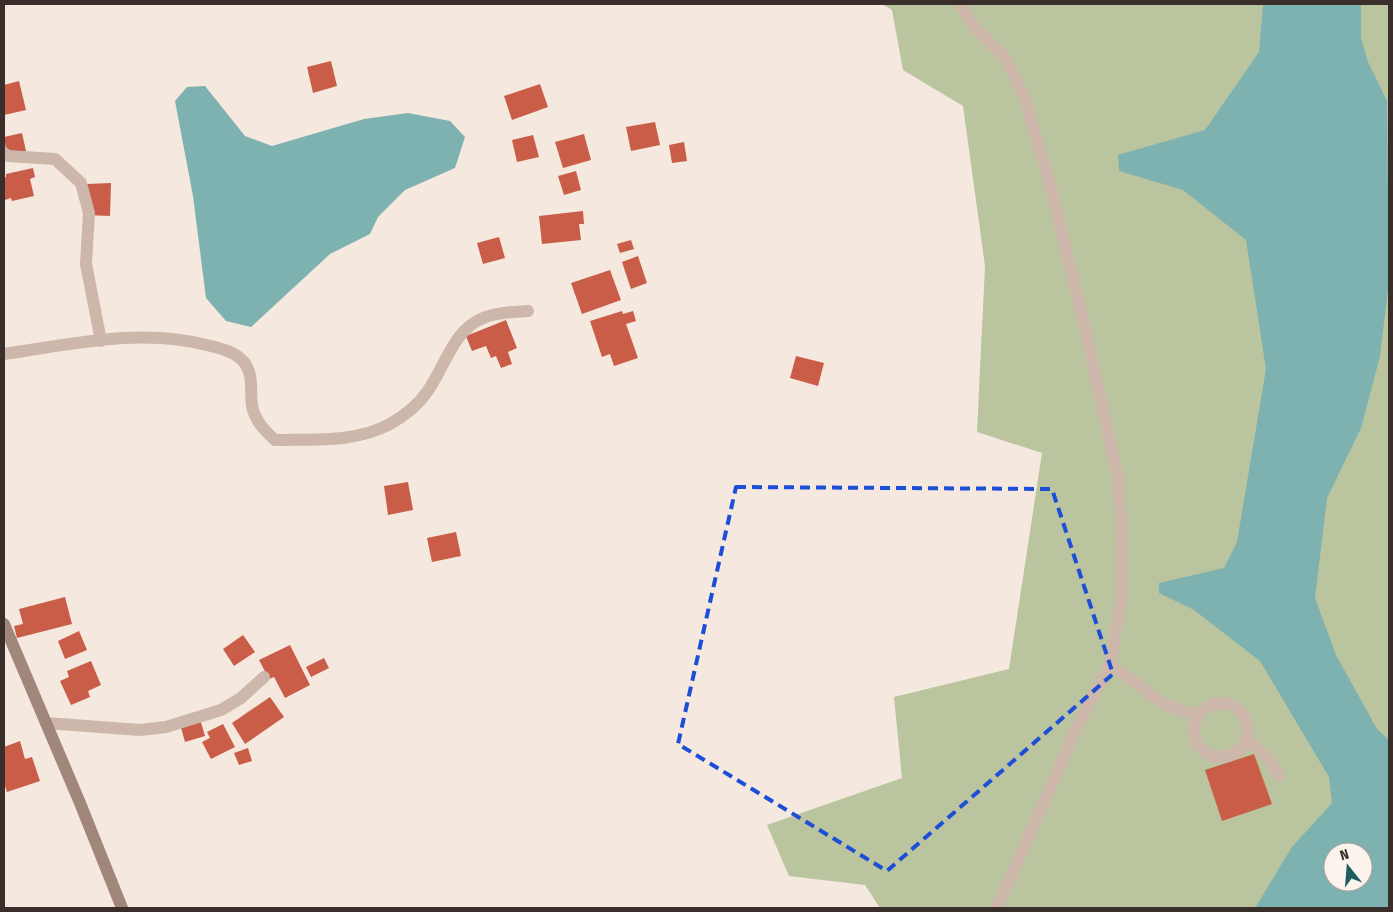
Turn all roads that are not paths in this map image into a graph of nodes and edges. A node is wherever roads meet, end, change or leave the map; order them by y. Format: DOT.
graph roads {
  1 [pos="960,4"];
  2 [pos="4,153"];
  3 [pos="528,311"];
  4 [pos="101,341"];
  5 [pos="4,354"];
  6 [pos="4,624"];
  7 [pos="1110,664"];
  8 [pos="264,677"];
  9 [pos="1199,716"];
  10 [pos="46,723"];
  11 [pos="1247,738"];
  12 [pos="1279,776"];
  13 [pos="122,908"];
  14 [pos="997,908"];
  1 -- 7 [label="street"];
  2 -- 4 [label="street"];
  3 -- 4 [label="street"];
  4 -- 5 [label="street"];
  6 -- 10 [label="street"];
  7 -- 9 [label="street"];
  7 -- 14 [label="street"];
  8 -- 10 [label="street"];
  9 -- 11 [label="street"];
  9 -- 11 [label="street"];
  10 -- 13 [label="street"];
  11 -- 12 [label="street"];
}
